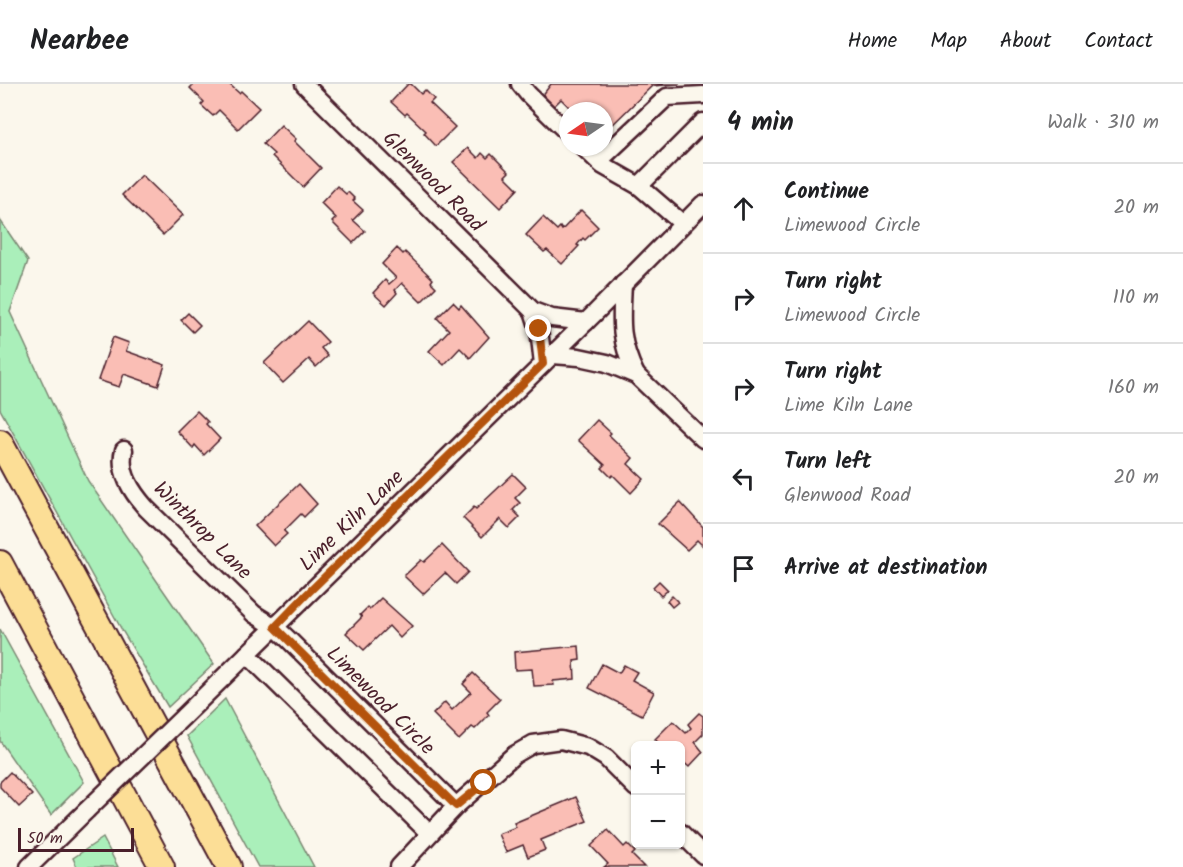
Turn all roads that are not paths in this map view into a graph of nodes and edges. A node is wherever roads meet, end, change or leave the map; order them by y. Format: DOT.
graph roads {
  1 [pos="304,84"];
  2 [pos="520,84"];
  3 [pos="703,95"];
  4 [pos="703,122"];
  5 [pos="559,124"];
  6 [pos="593,156"];
  7 [pos="598,161"];
  8 [pos="639,186"];
  9 [pos="703,204"];
  10 [pos="683,224"];
  11 [pos="623,284"];
  12 [pos="533,311"];
  13 [pos="586,322"];
  14 [pos="548,359"];
  15 [pos="636,375"];
  16 [pos="703,439"];
  17 [pos="0,442"];
  18 [pos="124,450"];
  19 [pos="0,563"];
  20 [pos="275,627"];
  21 [pos="247,654"];
  22 [pos="631,783"];
  23 [pos="456,806"];
  24 [pos="429,833"];
  25 [pos="685,836"];
  26 [pos="703,855"];
  27 [pos="29,867"];
  28 [pos="162,867"];
  29 [pos="229,867"];
  30 [pos="399,867"];
  1 -- 12 [label="street, Glenwood Road"];
  2 -- 5 [label="street"];
  3 -- 7 [label="street"];
  4 -- 8 [label="street"];
  6 -- 7 [label="street"];
  7 -- 8 [label="street"];
  8 -- 10 [label="street"];
  9 -- 10 [label="street, Lime Kiln Lane"];
  10 -- 11 [label="street, Lime Kiln Lane"];
  11 -- 13 [label="street, Lime Kiln Lane"];
  11 -- 15 [label="street"];
  12 -- 13 [label="street, Glenwood Road"];
  12 -- 14 [label="street"];
  13 -- 14 [label="street, Lime Kiln Lane"];
  14 -- 15 [label="street"];
  14 -- 20 [label="street, Lime Kiln Lane"];
  15 -- 16 [label="street"];
  17 -- 29 [label="highway"];
  18 -- 20 [label="street, Winthrop Lane"];
  19 -- 28 [label="highway"];
  20 -- 21 [label="street, Lime Kiln Lane"];
  20 -- 23 [label="street, Limewood Circle"];
  21 -- 24 [label="street"];
  21 -- 27 [label="street, Lime Kiln Lane, bridge"];
  22 -- 23 [label="street"];
  23 -- 24 [label="street"];
  24 -- 30 [label="street"];
  25 -- 26 [label="street"];
}
